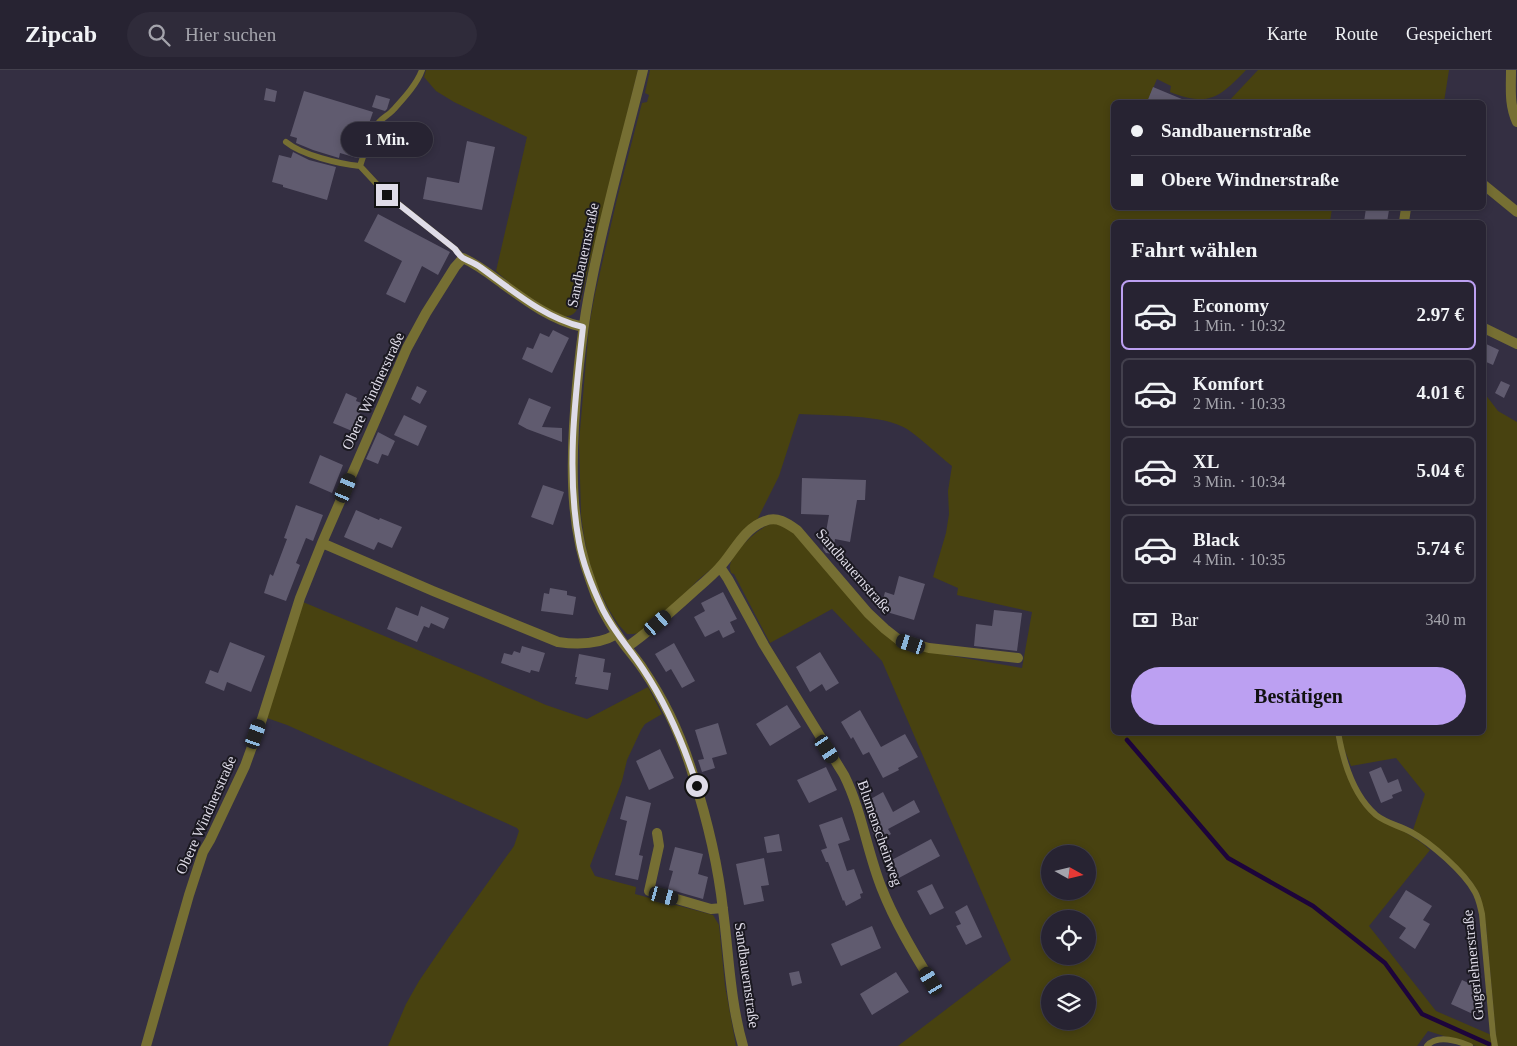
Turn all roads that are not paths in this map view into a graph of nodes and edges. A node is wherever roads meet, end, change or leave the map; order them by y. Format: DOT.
graph roads {
  1 [pos="422,70"];
  2 [pos="643,70"];
  3 [pos="1512,70"];
  4 [pos="1517,122"];
  5 [pos="286,142"];
  6 [pos="360,166"];
  7 [pos="1486,187"];
  8 [pos="1517,212"];
  9 [pos="463,258"];
  10 [pos="583,327"];
  11 [pos="1486,329"];
  12 [pos="1517,344"];
  13 [pos="322,543"];
  14 [pos="720,567"];
  15 [pos="617,634"];
  16 [pos="627,647"];
  17 [pos="1018,658"];
  18 [pos="1339,735"];
  19 [pos="657,833"];
  20 [pos="723,908"];
  21 [pos="931,981"];
  22 [pos="146,1046"];
  23 [pos="743,1046"];
  24 [pos="1427,1046"];
  25 [pos="1470,1046"];
  26 [pos="1495,1046"];
  1 -- 6 [label="lane"];
  2 -- 10 [label="street, Sandbauernstraße"];
  3 -- 4 [label="street"];
  5 -- 6 [label="lane"];
  6 -- 9 [label="lane"];
  7 -- 8 [label="street"];
  9 -- 10 [label="street"];
  9 -- 13 [label="street, Obere Windnerstraße"];
  10 -- 15 [label="street, Sandbauernstraße"];
  11 -- 12 [label="street"];
  13 -- 15 [label="street"];
  13 -- 22 [label="street, Obere Windnerstraße"];
  14 -- 16 [label="street, Sandbauernstraße"];
  14 -- 17 [label="street, Sandbauernstraße"];
  14 -- 21 [label="street, Blumenscheinweg"];
  15 -- 16 [label="street, Sandbauernstraße"];
  16 -- 20 [label="street, Sandbauernstraße"];
  18 -- 26 [label="lane, Gugerlehnerstraße"];
  19 -- 20 [label="street, Sandbauernstraße"];
  20 -- 23 [label="street, Sandbauernstraße"];
  24 -- 25 [label="lane"];
}
